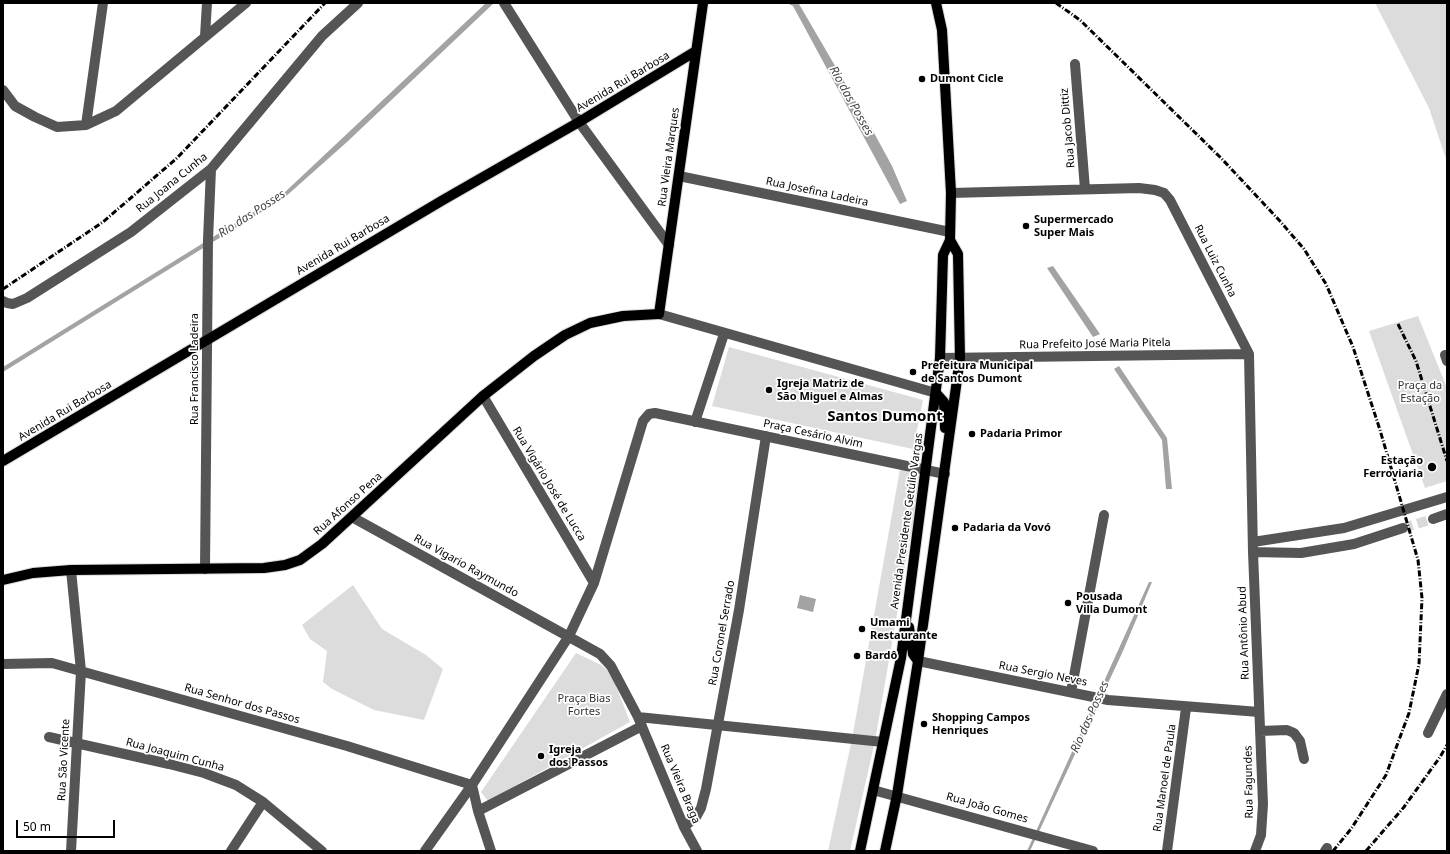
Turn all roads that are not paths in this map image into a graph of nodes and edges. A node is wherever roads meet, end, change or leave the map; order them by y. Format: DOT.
graph roads {
  1 [pos="103,3"];
  2 [pos="207,3"];
  3 [pos="246,3"];
  4 [pos="358,3"];
  5 [pos="703,3"];
  6 [pos="936,3"];
  7 [pos="506,6"];
  8 [pos="205,36"];
  9 [pos="696,51"];
  10 [pos="1074,64"];
  11 [pos="3,90"];
  12 [pos="579,122"];
  13 [pos="86,125"];
  14 [pos="211,169"];
  15 [pos="679,176"];
  16 [pos="1085,189"];
  17 [pos="951,193"];
  18 [pos="950,236"];
  19 [pos="669,245"];
  20 [pos="3,300"];
  21 [pos="659,314"];
  22 [pos="724,334"];
  23 [pos="208,340"];
  24 [pos="1249,354"];
  25 [pos="940,358"];
  26 [pos="960,358"];
  27 [pos="936,393"];
  28 [pos="482,396"];
  29 [pos="694,422"];
  30 [pos="766,436"];
  31 [pos="3,461"];
  32 [pos="926,470"];
  33 [pos="945,474"];
  34 [pos="1447,497"];
  35 [pos="1447,514"];
  36 [pos="1104,515"];
  37 [pos="352,517"];
  38 [pos="1434,519"];
  39 [pos="1403,528"];
  40 [pos="1253,542"];
  41 [pos="1253,552"];
  42 [pos="205,569"];
  43 [pos="71,570"];
  44 [pos="3,580"];
  45 [pos="594,583"];
  46 [pos="910,585"];
  47 [pos="570,636"];
  48 [pos="918,661"];
  49 [pos="3,664"];
  50 [pos="81,671"];
  51 [pos="1071,692"];
  52 [pos="1447,694"];
  53 [pos="1186,708"];
  54 [pos="1259,712"];
  55 [pos="640,721"];
  56 [pos="718,725"];
  57 [pos="1260,731"];
  58 [pos="1428,733"];
  59 [pos="49,737"];
  60 [pos="883,742"];
  61 [pos="76,744"];
  62 [pos="1304,759"];
  63 [pos="472,785"];
  64 [pos="873,790"];
  65 [pos="897,795"];
  66 [pos="264,802"];
  67 [pos="478,811"];
  68 [pos="684,827"];
  69 [pos="71,851"];
  70 [pos="231,851"];
  71 [pos="322,851"];
  72 [pos="425,851"];
  73 [pos="491,851"];
  74 [pos="697,851"];
  75 [pos="860,851"];
  76 [pos="885,851"];
  77 [pos="1093,851"];
  78 [pos="1167,851"];
  79 [pos="1255,851"];
  1 -- 13 [label="street"];
  2 -- 8 [label="street"];
  3 -- 8 [label="street"];
  4 -- 14 [label="street, Rua Joana Cunha"];
  5 -- 9 [label="main road, Rua Vieira Marques"];
  6 -- 17 [label="main road, Avenida Presidente Getúlio Vargas"];
  7 -- 12 [label="street"];
  8 -- 13 [label="street"];
  9 -- 12 [label="main road, Avenida Rui Barbosa"];
  9 -- 15 [label="main road, Rua Vieira Marques"];
  10 -- 16 [label="street, Rua Jacob Dittiz"];
  11 -- 13 [label="street"];
  12 -- 19 [label="street"];
  12 -- 23 [label="main road, Avenida Rui Barbosa"];
  14 -- 20 [label="street, Rua Joana Cunha"];
  14 -- 23 [label="street, Rua Francisco Ladeira"];
  15 -- 18 [label="street, Rua Josefina Ladeira"];
  15 -- 19 [label="main road, Rua Vieira Marques"];
  16 -- 17 [label="street, Rua Luiz Cunha"];
  16 -- 24 [label="street, Rua Luiz Cunha"];
  17 -- 18 [label="main road, Avenida Presidente Getúlio Vargas"];
  18 -- 25 [label="main road, Avenida Presidente Getúlio Vargas"];
  18 -- 26 [label="main road, Avenida Presidente Getúlio Vargas"];
  19 -- 21 [label="main road, Rua Vieira Marques"];
  21 -- 22 [label="street"];
  21 -- 28 [label="main road, Rua Afonso Pena"];
  22 -- 27 [label="street"];
  22 -- 29 [label="street"];
  23 -- 31 [label="main road, Avenida Rui Barbosa"];
  23 -- 42 [label="street, Rua Francisco Ladeira"];
  24 -- 26 [label="street, Rua Prefeito José Maria Pitela"];
  24 -- 40 [label="street, Rua Luiz Cunha"];
  25 -- 26 [label="street, Rua Prefeito José Maria Pitela"];
  25 -- 27 [label="main road, Avenida Presidente Getúlio Vargas"];
  26 -- 33 [label="main road, Avenida Presidente Getúlio Vargas"];
  27 -- 32 [label="main road, Avenida Presidente Getúlio Vargas"];
  27 -- 33 [label="main road"];
  28 -- 37 [label="main road, Rua Afonso Pena"];
  28 -- 45 [label="street, Rua Vigário José de Lucca"];
  29 -- 30 [label="street, Praça Cesário Alvim"];
  29 -- 45 [label="street, Praça Cesário Alvim"];
  30 -- 32 [label="street, Praça Cesário Alvim"];
  30 -- 56 [label="street, Rua Coronel Serrado"];
  32 -- 33 [label="street, Praça Cesário Alvim"];
  32 -- 46 [label="main road, Avenida Presidente Getúlio Vargas"];
  33 -- 48 [label="main road, Avenida Presidente Getúlio Vargas"];
  34 -- 40 [label="street"];
  35 -- 38 [label="street"];
  36 -- 51 [label="street"];
  37 -- 42 [label="main road, Rua Afonso Pena"];
  37 -- 47 [label="street, Rua Vigario Raymundo"];
  39 -- 41 [label="street"];
  40 -- 41 [label="street, Rua Luiz Cunha"];
  41 -- 54 [label="street, Rua Antônio Abud"];
  42 -- 43 [label="main road, Rua Afonso Pena"];
  43 -- 44 [label="main road, Rua Afonso Pena"];
  43 -- 50 [label="street, Rua São Vicente"];
  45 -- 47 [label="street"];
  46 -- 48 [label="main road"];
  46 -- 60 [label="main road, Avenida Presidente Getúlio Vargas"];
  47 -- 55 [label="street"];
  47 -- 63 [label="street"];
  48 -- 51 [label="street, Rua Sergio Neves"];
  48 -- 65 [label="main road, Avenida Presidente Getúlio Vargas"];
  49 -- 50 [label="street, Rua Senhor dos Passos"];
  50 -- 61 [label="street, Rua São Vicente"];
  50 -- 63 [label="street, Rua Senhor dos Passos"];
  51 -- 53 [label="street, Rua Sergio Neves"];
  52 -- 58 [label="street"];
  53 -- 54 [label="street, Rua Sergio Neves"];
  53 -- 78 [label="street, Rua Manoel de Paula"];
  54 -- 57 [label="street, Rua Fagundes"];
  55 -- 56 [label="street"];
  55 -- 67 [label="street"];
  55 -- 68 [label="street, Rua Vieira Braga"];
  56 -- 60 [label="street"];
  56 -- 68 [label="street, Rua Coronel Serrado"];
  57 -- 62 [label="street"];
  57 -- 79 [label="street, Rua Fagundes"];
  59 -- 61 [label="street, Rua Joaquim Cunha"];
  60 -- 64 [label="main road, Avenida Presidente Getúlio Vargas"];
  61 -- 66 [label="street, Rua Joaquim Cunha"];
  61 -- 69 [label="street, Rua São Vicente"];
  63 -- 67 [label="street"];
  63 -- 72 [label="street"];
  64 -- 65 [label="street, Rua João Gomes"];
  64 -- 75 [label="main road, Avenida Presidente Getúlio Vargas"];
  65 -- 76 [label="main road, Avenida Presidente Getúlio Vargas"];
  65 -- 77 [label="street, Rua João Gomes"];
  66 -- 70 [label="street"];
  66 -- 71 [label="street, Rua Joaquim Cunha"];
  67 -- 73 [label="street"];
  68 -- 74 [label="street, Rua Vieira Braga"];
}
